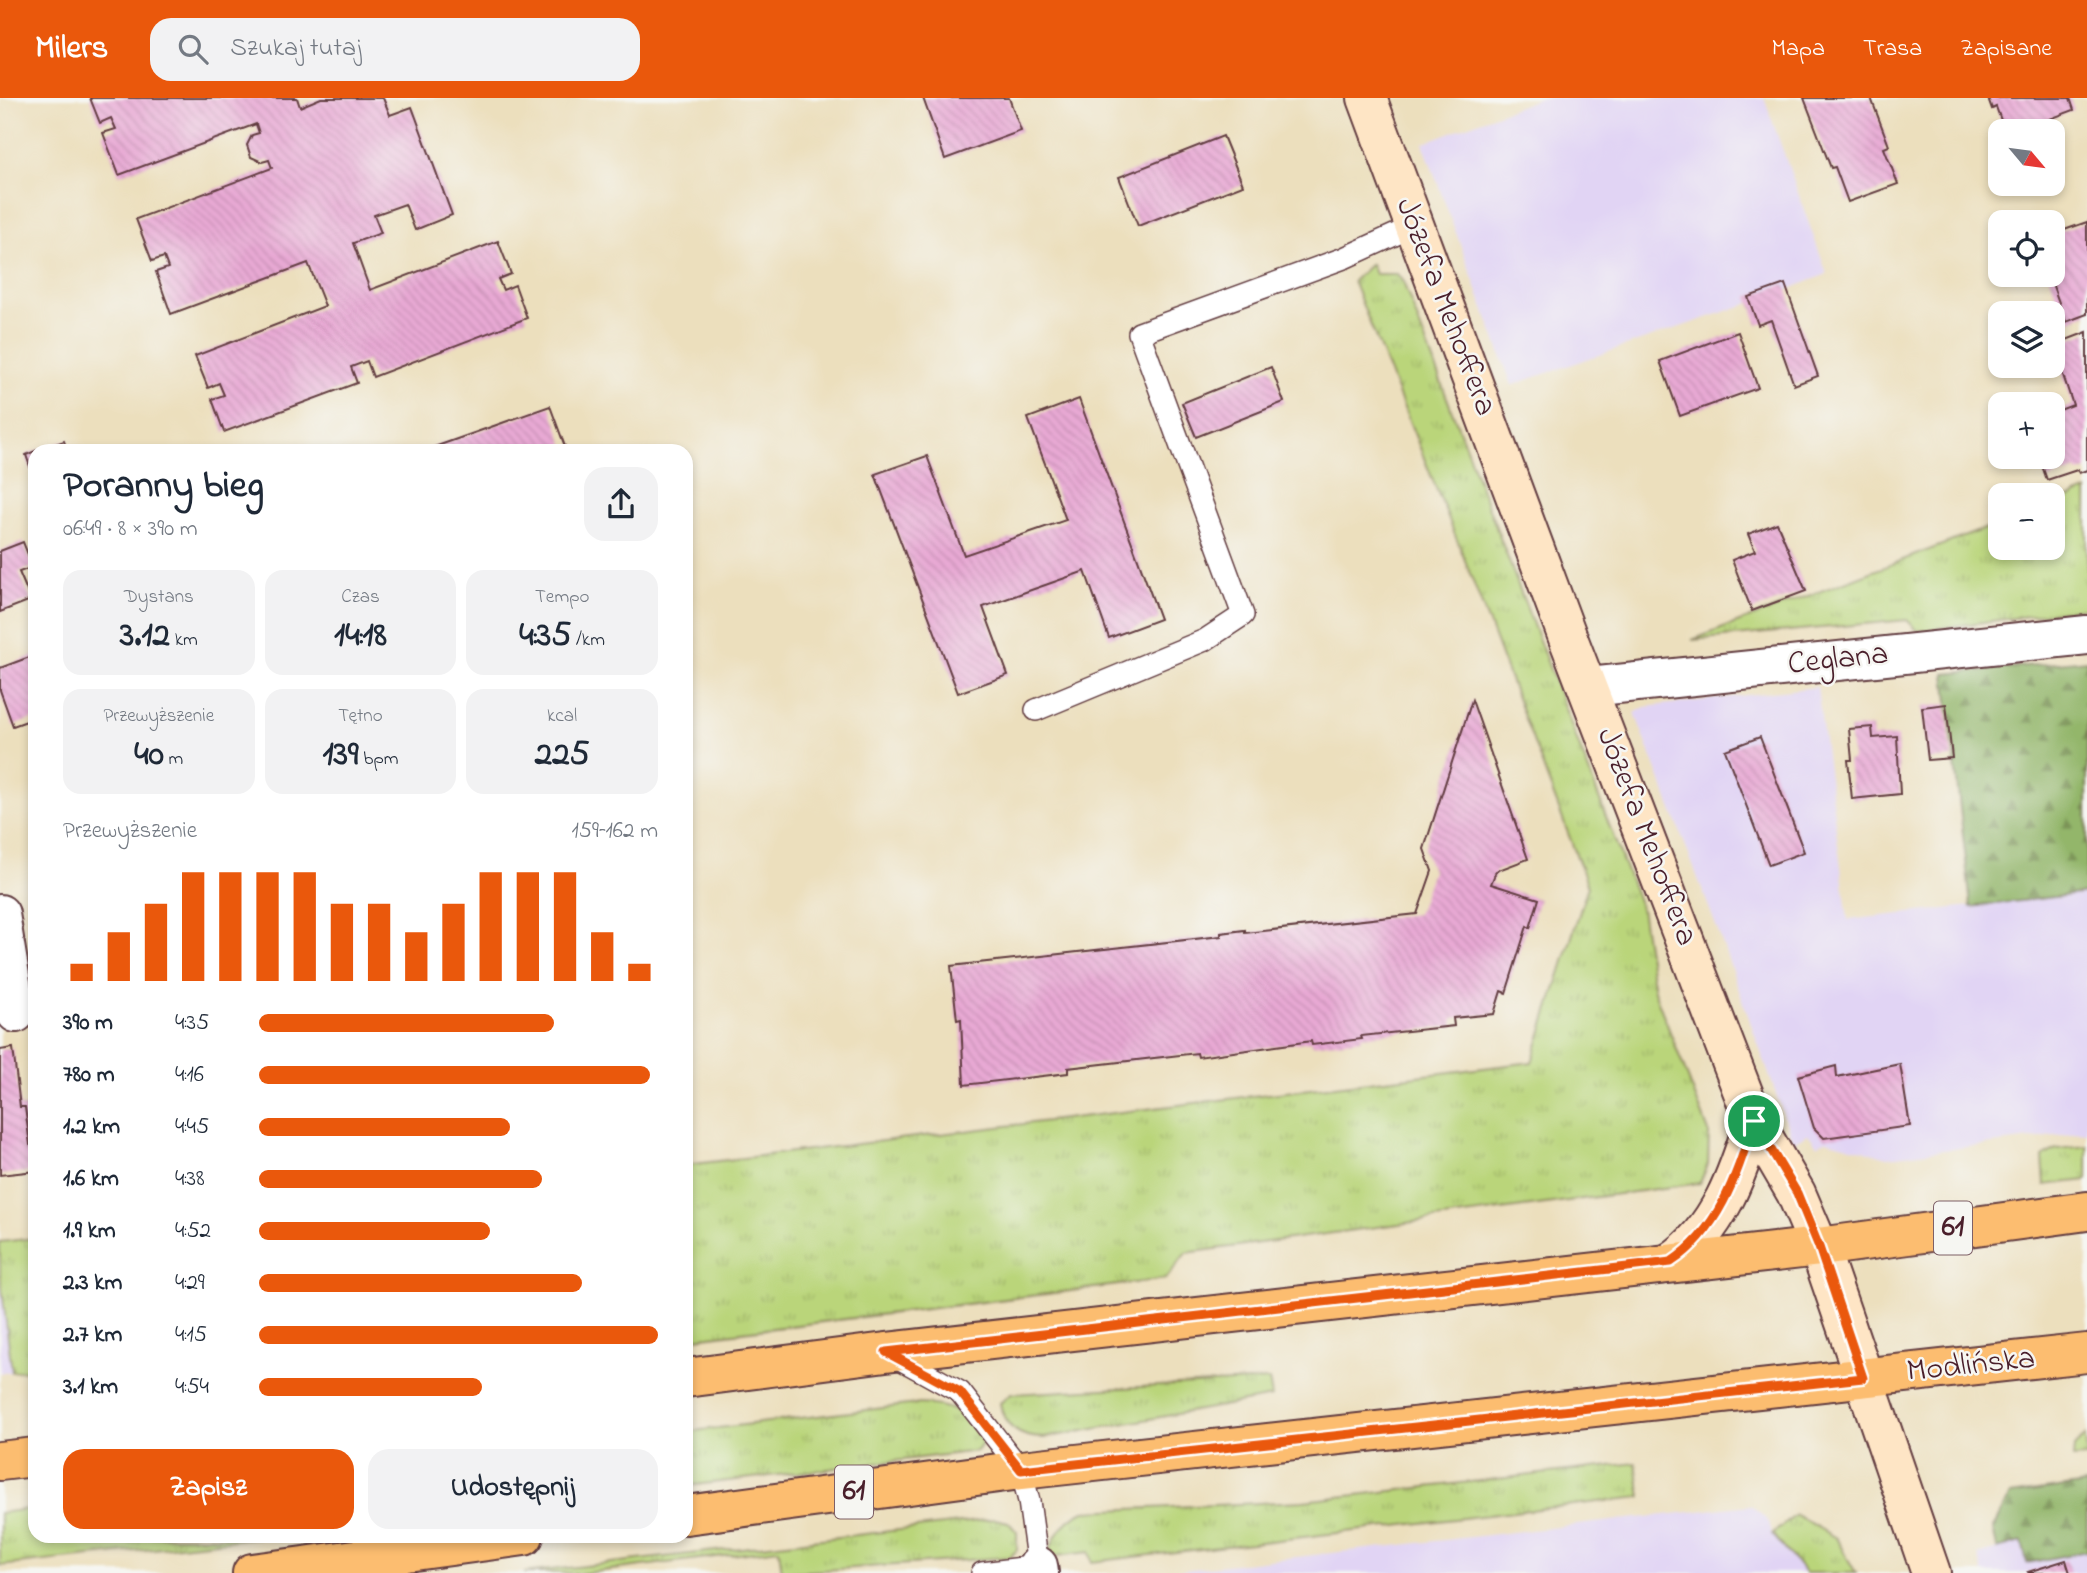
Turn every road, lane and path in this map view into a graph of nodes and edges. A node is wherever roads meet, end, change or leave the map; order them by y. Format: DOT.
graph roads {
  1 [pos="1367,98"];
  2 [pos="1415,226"];
  3 [pos="2087,635"];
  4 [pos="1589,687"];
  5 [pos="1036,710"];
  6 [pos="0,914"];
  7 [pos="17,1013"];
  8 [pos="1754,1121"];
  9 [pos="2087,1210"];
  10 [pos="1819,1247"];
  11 [pos="1671,1262"];
  12 [pos="886,1352"];
  13 [pos="2087,1353"];
  14 [pos="693,1377"];
  15 [pos="1863,1378"];
  16 [pos="28,1458"];
  17 [pos="0,1461"];
  18 [pos="1021,1470"];
  19 [pos="693,1514"];
  20 [pos="473,1543"];
  21 [pos="1038,1570"];
  22 [pos="252,1573"];
  23 [pos="982,1573"];
  24 [pos="1931,1573"];
  1 -- 2 [label="street, Józefa Mehoffera"];
  2 -- 4 [label="street, Józefa Mehoffera"];
  2 -- 5 [label="lane"];
  3 -- 4 [label="street, Ceglana"];
  4 -- 8 [label="street, Józefa Mehoffera"];
  6 -- 7 [label="street"];
  8 -- 10 [label="street, Józefa Mehoffera"];
  8 -- 11 [label="street"];
  9 -- 10 [label="main road, 61"];
  10 -- 11 [label="main road, 61"];
  10 -- 15 [label="street, Józefa Mehoffera"];
  11 -- 12 [label="main road, 61"];
  12 -- 14 [label="main road, 61"];
  12 -- 18 [label="lane"];
  13 -- 15 [label="main road, Modlińska / 61"];
  15 -- 18 [label="main road, Modlińska / 61"];
  15 -- 24 [label="street, Józefa Mehoffera"];
  16 -- 17 [label="main road"];
  18 -- 19 [label="main road, Modlińska / 61"];
  18 -- 21 [label="lane"];
  20 -- 22 [label="main road"];
  21 -- 23 [label="lane"];
}
